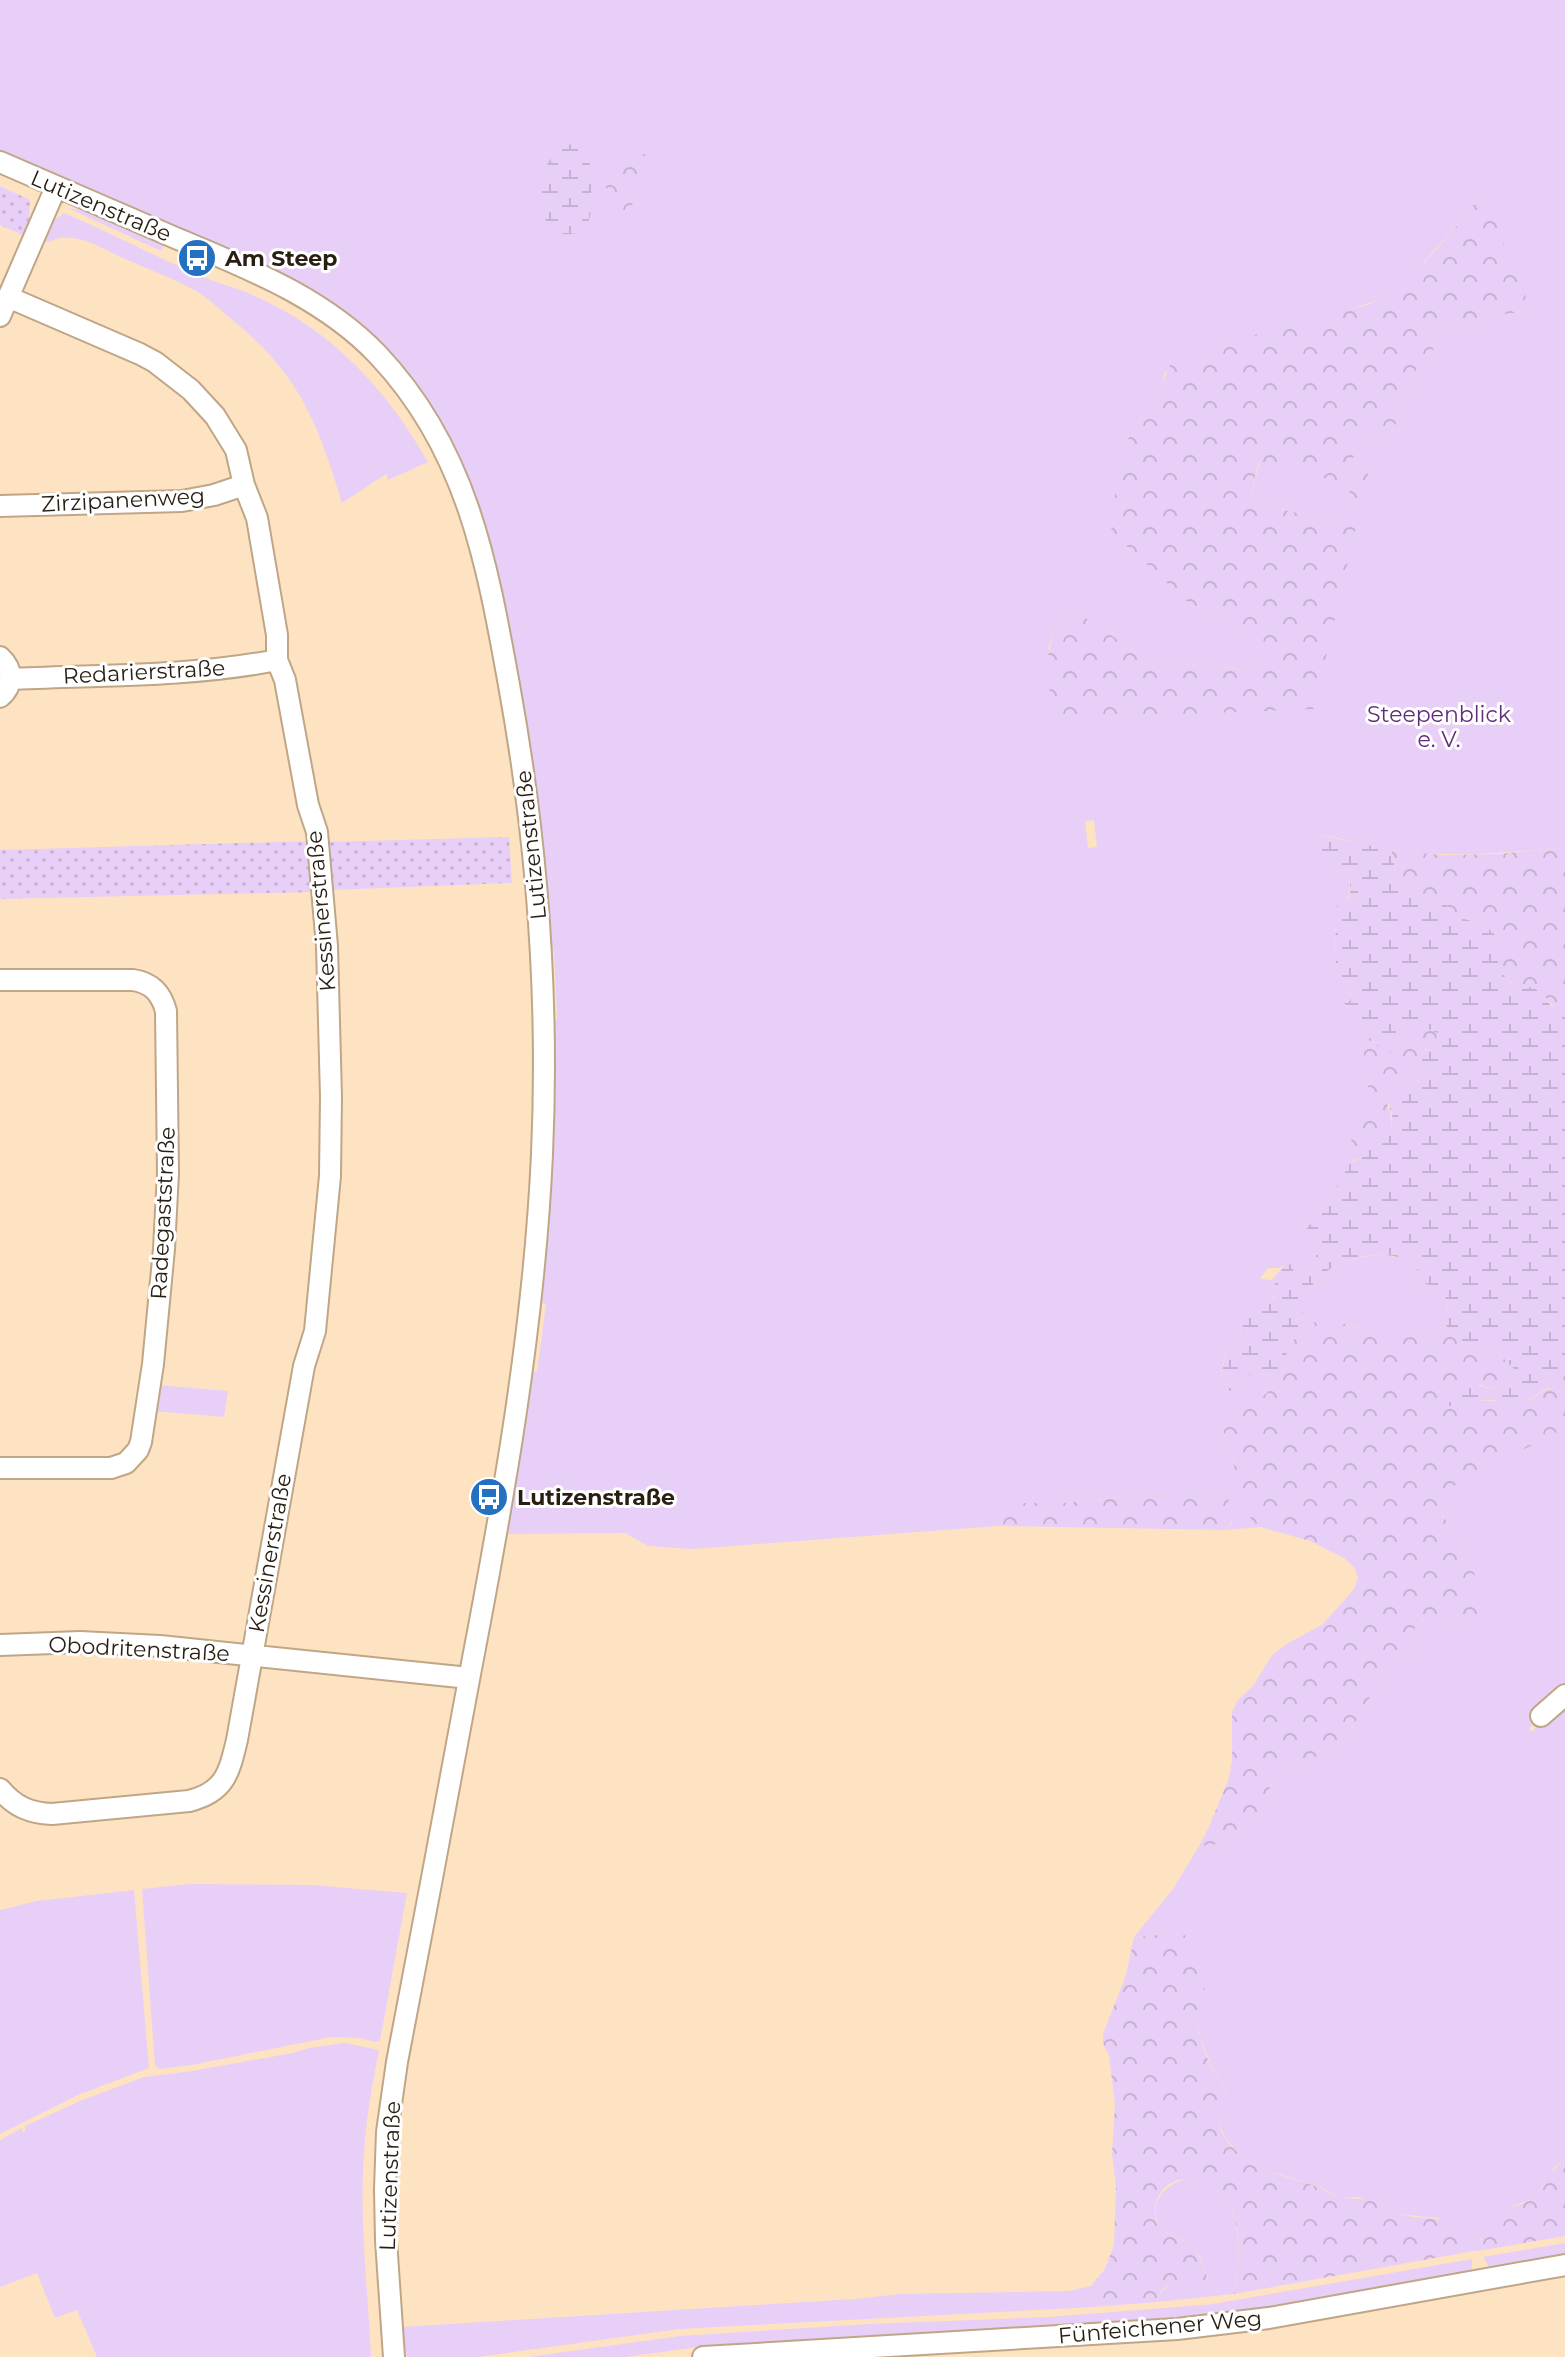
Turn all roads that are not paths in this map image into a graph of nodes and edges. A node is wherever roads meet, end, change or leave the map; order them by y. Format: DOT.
graph roads {
  1 [pos="0,162"];
  2 [pos="56,187"];
  3 [pos="4,306"];
  4 [pos="244,485"];
  5 [pos="0,506"];
  6 [pos="0,657"];
  7 [pos="277,660"];
  8 [pos="10,679"];
  9 [pos="0,697"];
  10 [pos="0,980"];
  11 [pos="0,1468"];
  12 [pos="0,1645"];
  13 [pos="251,1656"];
  14 [pos="469,1678"];
  15 [pos="1565,1695"];
  16 [pos="1541,1716"];
  17 [pos="0,1789"];
  18 [pos="1565,2265"];
  19 [pos="394,2357"];
  20 [pos="703,2357"];
  1 -- 2 [label="street, Lutizenstraße"];
  2 -- 3 [label="street"];
  2 -- 14 [label="street, Lutizenstraße"];
  3 -- 4 [label="street, Kessinerstraße"];
  4 -- 5 [label="street, Zirzipanenweg"];
  4 -- 7 [label="street, Kessinerstraße"];
  6 -- 8 [label="street"];
  7 -- 8 [label="street, Redarierstraße"];
  7 -- 13 [label="street, Kessinerstraße"];
  8 -- 9 [label="street"];
  10 -- 11 [label="street, Radegaststraße"];
  12 -- 13 [label="street, Obodritenstraße"];
  13 -- 14 [label="street, Obodritenstraße"];
  13 -- 17 [label="street, Kessinerstraße"];
  14 -- 19 [label="street, Lutizenstraße"];
  15 -- 16 [label="street"];
  18 -- 20 [label="street, Fünfeichener Weg"];
}
